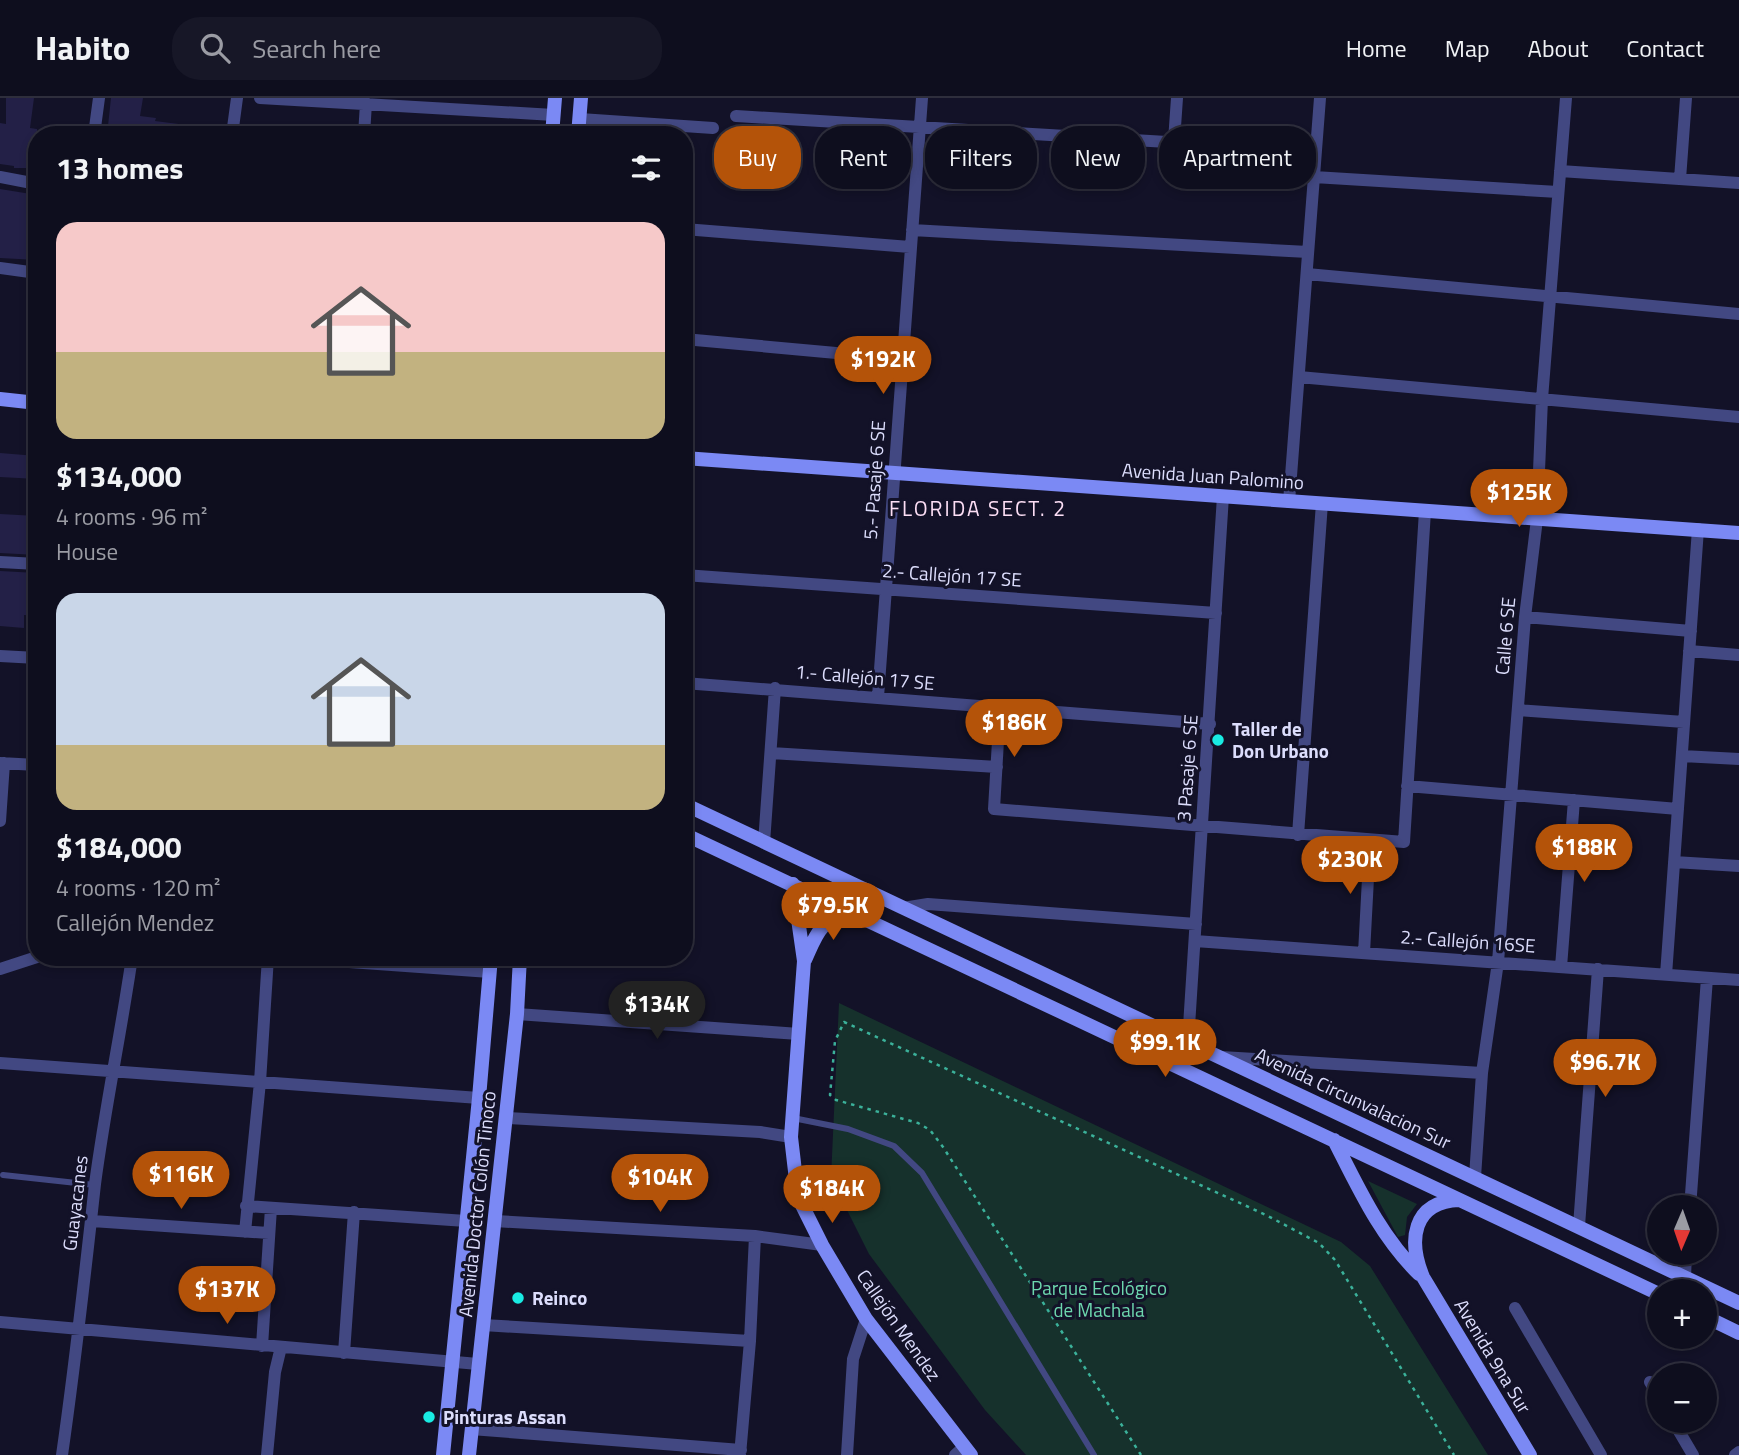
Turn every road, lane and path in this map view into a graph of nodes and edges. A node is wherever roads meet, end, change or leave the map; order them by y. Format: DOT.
graph roads {
  1 [pos="99,98"];
  2 [pos="237,98"];
  3 [pos="260,98"];
  4 [pos="555,98"];
  5 [pos="581,98"];
  6 [pos="922,98"];
  7 [pos="1177,98"];
  8 [pos="1320,98"];
  9 [pos="1566,98"];
  10 [pos="1686,98"];
  11 [pos="343,100"];
  12 [pos="366,103"];
  13 [pos="439,103"];
  14 [pos="554,115"];
  15 [pos="736,116"];
  16 [pos="580,118"];
  17 [pos="95,126"];
  18 [pos="233,126"];
  19 [pos="364,126"];
  20 [pos="553,126"];
  21 [pos="579,126"];
  22 [pos="686,126"];
  23 [pos="693,126"];
  24 [pos="919,126"];
  25 [pos="1175,126"];
  26 [pos="713,128"];
  27 [pos="1159,140"];
  28 [pos="1316,151"];
  29 [pos="1560,171"];
  30 [pos="0,177"];
  31 [pos="1316,177"];
  32 [pos="1680,179"];
  33 [pos="28,182"];
  34 [pos="1739,183"];
  35 [pos="1313,189"];
  36 [pos="1558,192"];
  37 [pos="693,230"];
  38 [pos="912,230"];
  39 [pos="910,247"];
  40 [pos="1308,252"];
  41 [pos="0,268"];
  42 [pos="28,272"];
  43 [pos="1307,274"];
  44 [pos="1550,297"];
  45 [pos="1739,314"];
  46 [pos="693,340"];
  47 [pos="902,359"];
  48 [pos="1299,377"];
  49 [pos="0,399"];
  50 [pos="1542,399"];
  51 [pos="28,402"];
  52 [pos="1739,417"];
  53 [pos="693,459"];
  54 [pos="894,472"];
  55 [pos="1223,496"];
  56 [pos="1290,502"];
  57 [pos="1322,503"];
  58 [pos="1425,510"];
  59 [pos="1537,519"];
  60 [pos="1698,529"];
  61 [pos="1739,533"];
  62 [pos="0,562"];
  63 [pos="28,564"];
  64 [pos="693,576"];
  65 [pos="886,589"];
  66 [pos="1216,613"];
  67 [pos="1525,617"];
  68 [pos="1691,631"];
  69 [pos="1689,651"];
  70 [pos="1739,654"];
  71 [pos="0,656"];
  72 [pos="28,658"];
  73 [pos="693,683"];
  74 [pos="775,688"];
  75 [pos="878,697"];
  76 [pos="1000,707"];
  77 [pos="1518,710"];
  78 [pos="1684,722"];
  79 [pos="1210,724"];
  80 [pos="771,753"];
  81 [pos="1682,756"];
  82 [pos="1739,760"];
  83 [pos="2,763"];
  84 [pos="28,764"];
  85 [pos="997,767"];
  86 [pos="1407,786"];
  87 [pos="1511,793"];
  88 [pos="1574,800"];
  89 [pos="693,808"];
  90 [pos="1678,809"];
  91 [pos="0,821"];
  92 [pos="1203,825"];
  93 [pos="1298,835"];
  94 [pos="693,838"];
  95 [pos="1370,841"];
  96 [pos="764,843"];
  97 [pos="1674,862"];
  98 [pos="1739,866"];
  99 [pos="793,884"];
  100 [pos="888,902"];
  101 [pos="903,908"];
  102 [pos="851,912"];
  103 [pos="1196,924"];
  104 [pos="880,925"];
  105 [pos="1195,941"];
  106 [pos="1364,953"];
  107 [pos="28,960"];
  108 [pos="804,961"];
  109 [pos="1498,962"];
  110 [pos="130,966"];
  111 [pos="267,966"];
  112 [pos="491,966"];
  113 [pos="520,966"];
  114 [pos="1561,967"];
  115 [pos="0,969"];
  116 [pos="1598,969"];
  117 [pos="1666,975"];
  118 [pos="1707,978"];
  119 [pos="1739,981"];
  120 [pos="517,1014"];
  121 [pos="799,1034"];
  122 [pos="1188,1042"];
  123 [pos="1220,1056"];
  124 [pos="0,1063"];
  125 [pos="111,1071"];
  126 [pos="1482,1073"];
  127 [pos="1265,1078"];
  128 [pos="260,1082"];
  129 [pos="479,1098"];
  130 [pos="1254,1102"];
  131 [pos="793,1117"];
  132 [pos="506,1118"];
  133 [pos="792,1138"];
  134 [pos="1334,1140"];
  135 [pos="3,1175"];
  136 [pos="1475,1177"];
  137 [pos="95,1185"];
  138 [pos="1691,1195"];
  139 [pos="1461,1200"];
  140 [pos="246,1206"];
  141 [pos="271,1208"];
  142 [pos="354,1212"];
  143 [pos="466,1220"];
  144 [pos="92,1221"];
  145 [pos="495,1221"];
  146 [pos="1579,1226"];
  147 [pos="245,1232"];
  148 [pos="269,1233"];
  149 [pos="755,1236"];
  150 [pos="822,1245"];
  151 [pos="1686,1265"];
  152 [pos="1423,1277"];
  153 [pos="1685,1278"];
  154 [pos="1647,1288"];
  155 [pos="1717,1295"];
  156 [pos="1739,1303"];
  157 [pos="1515,1308"];
  158 [pos="866,1320"];
  159 [pos="0,1322"];
  160 [pos="1717,1323"];
  161 [pos="483,1325"];
  162 [pos="79,1330"];
  163 [pos="1739,1333"];
  164 [pos="750,1341"];
  165 [pos="262,1346"];
  166 [pos="281,1347"];
  167 [pos="344,1353"];
  168 [pos="451,1362"];
  169 [pos="478,1364"];
  170 [pos="471,1429"];
  171 [pos="1680,1433"];
  172 [pos="740,1452"];
  173 [pos="963,1452"];
  174 [pos="1739,1452"];
  175 [pos="62,1455"];
  176 [pos="267,1455"];
  177 [pos="443,1455"];
  178 [pos="469,1455"];
  179 [pos="847,1455"];
  180 [pos="1094,1455"];
  181 [pos="1141,1455"];
  182 [pos="1454,1455"];
  183 [pos="1530,1455"];
  184 [pos="1601,1455"];
  185 [pos="1693,1455"];
  186 [pos="1735,1455"];
  1 -- 17 [label="street"];
  2 -- 18 [label="street"];
  3 -- 11 [label="street"];
  4 -- 14 [label="main road"];
  5 -- 16 [label="main road"];
  6 -- 24 [label="street, 5.- Pasaje 6 SE"];
  7 -- 25 [label="street"];
  8 -- 28 [label="street"];
  9 -- 29 [label="street, Calle 6 SE"];
  10 -- 32 [label="street"];
  11 -- 12 [label="street"];
  12 -- 13 [label="street"];
  12 -- 19 [label="street"];
  13 -- 14 [label="street"];
  14 -- 20 [label="main road"];
  15 -- 24 [label="street"];
  16 -- 21 [label="main road"];
  16 -- 22 [label="street"];
  23 -- 26 [label="street"];
  24 -- 27 [label="street"];
  24 -- 38 [label="street, 5.- Pasaje 6 SE"];
  29 -- 32 [label="street"];
  29 -- 36 [label="street, Calle 6 SE"];
  30 -- 33 [label="street"];
  31 -- 36 [label="street"];
  32 -- 34 [label="street"];
  35 -- 40 [label="street"];
  36 -- 44 [label="street, Calle 6 SE"];
  37 -- 39 [label="street"];
  38 -- 39 [label="street, 5.- Pasaje 6 SE"];
  38 -- 40 [label="street"];
  39 -- 47 [label="street, 5.- Pasaje 6 SE"];
  40 -- 43 [label="street"];
  41 -- 42 [label="street"];
  43 -- 44 [label="street"];
  43 -- 48 [label="street"];
  44 -- 45 [label="street"];
  44 -- 50 [label="street, Calle 6 SE"];
  46 -- 47 [label="street"];
  47 -- 54 [label="street, 5.- Pasaje 6 SE"];
  48 -- 50 [label="street"];
  48 -- 56 [label="street"];
  49 -- 51 [label="main road"];
  50 -- 52 [label="street"];
  50 -- 59 [label="street, Calle 6 SE"];
  53 -- 54 [label="main road, Avenida Juan Palomino"];
  54 -- 55 [label="main road, Avenida Juan Palomino"];
  54 -- 65 [label="street, 5.- Pasaje 6 SE"];
  55 -- 56 [label="main road, Avenida Juan Palomino"];
  55 -- 66 [label="street, 3 Pasaje 6 SE"];
  56 -- 57 [label="main road, Avenida Juan Palomino"];
  57 -- 58 [label="main road, Avenida Juan Palomino"];
  57 -- 93 [label="street"];
  58 -- 59 [label="main road, Avenida Juan Palomino"];
  58 -- 86 [label="street"];
  59 -- 60 [label="main road, Avenida Juan Palomino"];
  59 -- 67 [label="street, Calle 6 SE"];
  60 -- 61 [label="main road, Avenida Juan Palomino"];
  60 -- 68 [label="street"];
  62 -- 63 [label="street"];
  64 -- 65 [label="street, 2.- Callejón 17 SE"];
  65 -- 66 [label="street, 2.- Callejón 17 SE"];
  65 -- 75 [label="street, 5.- Pasaje 6 SE"];
  66 -- 79 [label="street, 3 Pasaje 6 SE"];
  67 -- 68 [label="street"];
  67 -- 77 [label="street, Calle 6 SE"];
  68 -- 69 [label="street"];
  69 -- 70 [label="street"];
  69 -- 78 [label="street"];
  71 -- 72 [label="street"];
  73 -- 74 [label="street, 1.- Callejón 17 SE"];
  74 -- 75 [label="street, 1.- Callejón 17 SE"];
  74 -- 80 [label="street"];
  75 -- 76 [label="street, 1.- Callejón 17 SE"];
  76 -- 79 [label="street, 1.- Callejón 17 SE"];
  76 -- 85 [label="street"];
  77 -- 78 [label="street"];
  77 -- 87 [label="street, Calle 6 SE"];
  78 -- 81 [label="street"];
  79 -- 92 [label="street, 3 Pasaje 6 SE"];
  80 -- 85 [label="street"];
  80 -- 96 [label="street"];
  81 -- 82 [label="street"];
  81 -- 90 [label="street"];
  83 -- 84 [label="street"];
  83 -- 91 [label="street"];
  85 -- 92 [label="street"];
  86 -- 87 [label="street"];
  86 -- 95 [label="street"];
  87 -- 88 [label="street"];
  87 -- 109 [label="street, Calle 6 SE"];
  88 -- 90 [label="street"];
  88 -- 114 [label="street"];
  89 -- 96 [label="main road, Avenida Circunvalacion Sur"];
  90 -- 97 [label="street"];
  92 -- 93 [label="street"];
  92 -- 103 [label="street, 3 Pasaje 6 SE"];
  93 -- 95 [label="street"];
  94 -- 99 [label="main road"];
  95 -- 106 [label="street"];
  96 -- 100 [label="main road, Avenida Circunvalacion Sur"];
  97 -- 98 [label="street"];
  97 -- 117 [label="street"];
  99 -- 102 [label="main road"];
  99 -- 108 [label="main road, Callejón Mendez"];
  100 -- 101 [label="main road, Avenida Circunvalacion Sur"];
  100 -- 104 [label="main road"];
  101 -- 103 [label="street"];
  101 -- 122 [label="main road, Avenida Circunvalacion Sur"];
  102 -- 104 [label="main road"];
  102 -- 108 [label="main road, Callejón Mendez"];
  103 -- 105 [label="street, 3 Pasaje 6 SE"];
  104 -- 130 [label="main road"];
  105 -- 106 [label="street, 2.- Callejón 16SE"];
  105 -- 122 [label="street, 3 Pasaje 6 SE"];
  106 -- 109 [label="street, 2.- Callejón 16SE"];
  107 -- 115 [label="street"];
  108 -- 121 [label="main road, Callejón Mendez"];
  109 -- 114 [label="street, 2.- Callejón 16SE"];
  109 -- 126 [label="street, Calle 6 SE"];
  110 -- 125 [label="street, Guayacanes"];
  111 -- 128 [label="street"];
  112 -- 129 [label="main road, Avenida Doctor Colón Tinoco"];
  113 -- 120 [label="main road, Avenida Doctor Colón Tinoco"];
  114 -- 116 [label="street, 2.- Callejón 16SE"];
  116 -- 117 [label="street, 2.- Callejón 16SE"];
  116 -- 146 [label="street"];
  117 -- 118 [label="street, 2.- Callejón 16SE"];
  118 -- 119 [label="street, 2.- Callejón 16SE"];
  118 -- 138 [label="street"];
  120 -- 121 [label="street"];
  120 -- 132 [label="main road, Avenida Doctor Colón Tinoco"];
  121 -- 131 [label="main road, Callejón Mendez"];
  122 -- 123 [label="main road, Avenida Circunvalacion Sur"];
  123 -- 126 [label="street"];
  123 -- 127 [label="main road, Avenida Circunvalacion Sur"];
  124 -- 125 [label="street"];
  125 -- 128 [label="street"];
  125 -- 137 [label="street, Guayacanes"];
  126 -- 136 [label="street, Calle 6 SE"];
  127 -- 130 [label="main road"];
  127 -- 136 [label="main road, Avenida Circunvalacion Sur"];
  128 -- 129 [label="street"];
  128 -- 140 [label="street"];
  129 -- 143 [label="main road, Avenida Doctor Colón Tinoco"];
  130 -- 134 [label="main road"];
  131 -- 133 [label="main road, Callejón Mendez"];
  131 -- 180 [label="lane"];
  132 -- 133 [label="street"];
  132 -- 145 [label="main road, Avenida Doctor Colón Tinoco"];
  133 -- 150 [label="main road, Callejón Mendez"];
  134 -- 139 [label="main road"];
  134 -- 152 [label="main road, Avenida 9na Sur"];
  135 -- 137 [label="lane"];
  136 -- 146 [label="main road, Avenida Circunvalacion Sur"];
  137 -- 144 [label="street, Guayacanes"];
  139 -- 152 [label="main road, Avenida 9na Sur"];
  139 -- 154 [label="main road"];
  140 -- 141 [label="street"];
  140 -- 147 [label="street"];
  141 -- 142 [label="street"];
  141 -- 148 [label="street"];
  142 -- 143 [label="street"];
  142 -- 167 [label="street"];
  143 -- 168 [label="main road, Avenida Doctor Colón Tinoco"];
  144 -- 147 [label="street"];
  144 -- 162 [label="street, Guayacanes"];
  145 -- 149 [label="street"];
  145 -- 161 [label="main road, Avenida Doctor Colón Tinoco"];
  146 -- 153 [label="main road, Avenida Circunvalacion Sur"];
  147 -- 148 [label="street"];
  148 -- 165 [label="street"];
  149 -- 150 [label="street"];
  149 -- 164 [label="street"];
  150 -- 158 [label="main road, Callejón Mendez"];
  151 -- 153 [label="street"];
  152 -- 183 [label="main road, Avenida 9na Sur"];
  155 -- 156 [label="main road, Avenida Circunvalacion Sur"];
  157 -- 184 [label="street"];
  158 -- 173 [label="main road, Callejón Mendez"];
  158 -- 179 [label="street"];
  159 -- 162 [label="street"];
  160 -- 163 [label="main road"];
  161 -- 164 [label="street"];
  161 -- 169 [label="main road, Avenida Doctor Colón Tinoco"];
  162 -- 165 [label="street"];
  162 -- 175 [label="street, Guayacanes"];
  164 -- 172 [label="street"];
  165 -- 166 [label="street"];
  166 -- 167 [label="street"];
  166 -- 176 [label="street"];
  167 -- 168 [label="street"];
  168 -- 169 [label="street"];
  168 -- 177 [label="main road, Avenida Doctor Colón Tinoco"];
  169 -- 170 [label="main road, Avenida Doctor Colón Tinoco"];
  170 -- 172 [label="street"];
  170 -- 178 [label="main road, Avenida Doctor Colón Tinoco"];
  171 -- 185 [label="street"];
  174 -- 186 [label="street"];
  181 -- 182 [label="path"];
}
